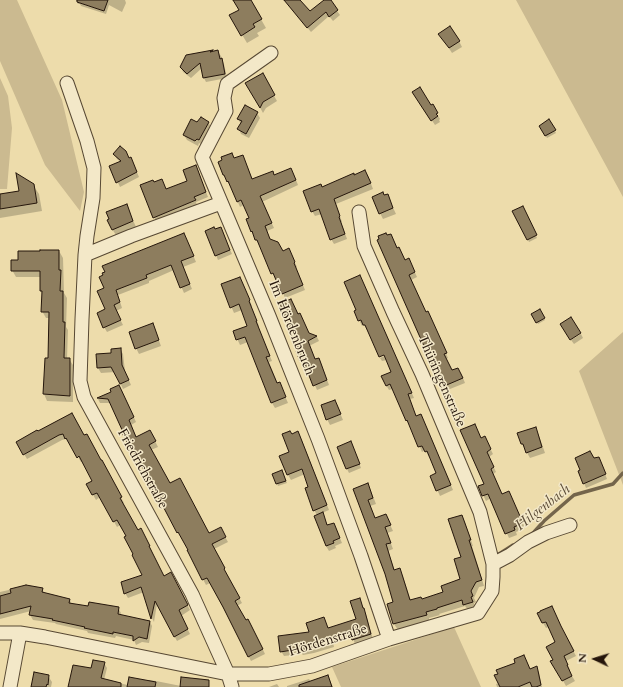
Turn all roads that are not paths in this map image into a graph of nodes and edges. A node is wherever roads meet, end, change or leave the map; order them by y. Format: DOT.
graph roads {
  1 [pos="271,53"];
  2 [pos="68,83"];
  3 [pos="221,203"];
  4 [pos="359,212"];
  5 [pos="85,255"];
  6 [pos="570,525"];
  7 [pos="493,564"];
  8 [pos="0,633"];
  9 [pos="20,633"];
  10 [pos="390,639"];
  11 [pos="228,674"];
  12 [pos="10,687"];
  13 [pos="232,687"];
  1 -- 3 [label="street, Im Hördenbruch"];
  2 -- 5 [label="street, Friedrichstraße"];
  3 -- 5 [label="street"];
  3 -- 10 [label="street, Im Hördenbruch"];
  4 -- 7 [label="street, Thüringenstraße"];
  5 -- 11 [label="street, Friedrichstraße"];
  6 -- 7 [label="street"];
  7 -- 10 [label="street, Hördenstraße"];
  8 -- 9 [label="street, Hördenstraße"];
  9 -- 11 [label="street, Hördenstraße"];
  9 -- 12 [label="street"];
  10 -- 11 [label="street, Hördenstraße"];
  11 -- 13 [label="street, Friedrichstraße"];
}
